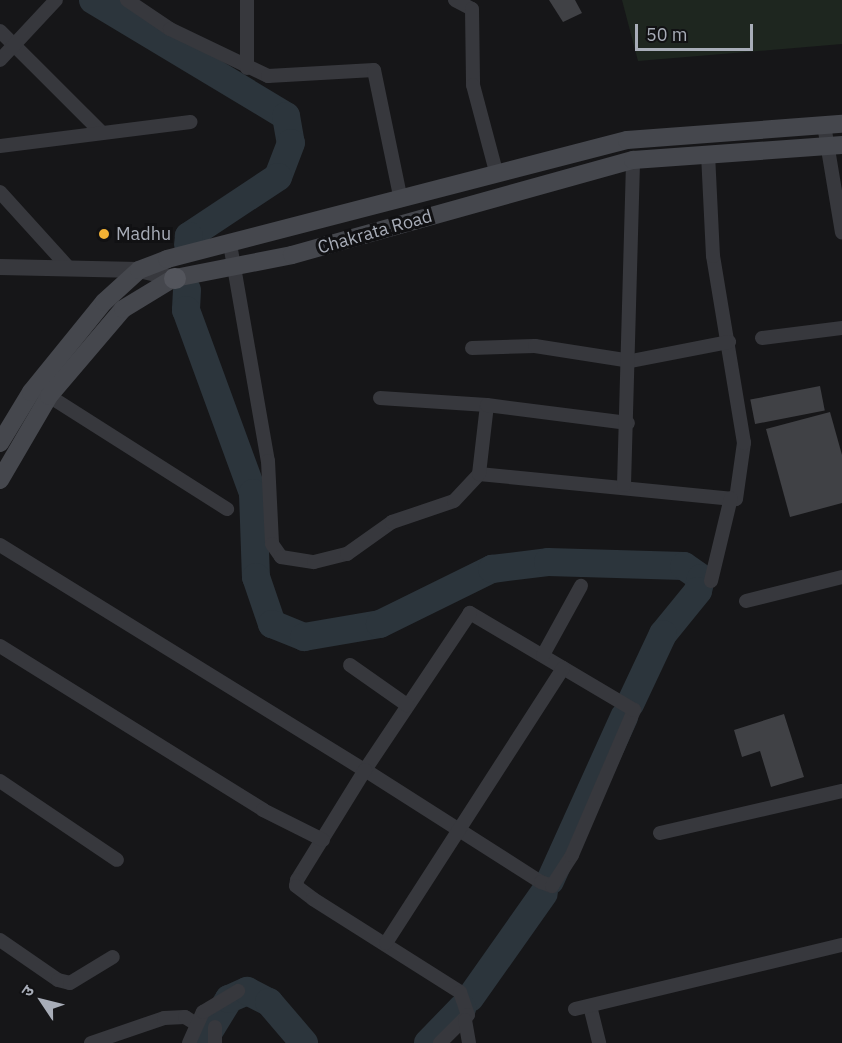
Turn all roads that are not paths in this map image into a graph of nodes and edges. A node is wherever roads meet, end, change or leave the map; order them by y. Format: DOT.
graph roads {
  1 [pos="56,0"];
  2 [pos="127,0"];
  3 [pos="247,0"];
  4 [pos="455,0"];
  5 [pos="0,31"];
  6 [pos="15,45"];
  7 [pos="0,60"];
  8 [pos="247,68"];
  9 [pos="190,122"];
  10 [pos="833,125"];
  11 [pos="102,133"];
  12 [pos="834,145"];
  13 [pos="0,146"];
  14 [pos="708,154"];
  15 [pos="633,160"];
  16 [pos="497,175"];
  17 [pos="0,192"];
  18 [pos="401,200"];
  19 [pos="842,233"];
  20 [pos="230,244"];
  21 [pos="67,266"];
  22 [pos="234,266"];
  23 [pos="0,267"];
  24 [pos="139,270"];
  25 [pos="175,278"];
  26 [pos="842,328"];
  27 [pos="762,338"];
  28 [pos="729,342"];
  29 [pos="472,348"];
  30 [pos="631,361"];
  31 [pos="49,396"];
  32 [pos="380,398"];
  33 [pos="487,405"];
  34 [pos="628,423"];
  35 [pos="0,443"];
  36 [pos="479,474"];
  37 [pos="0,480"];
  38 [pos="624,485"];
  39 [pos="731,498"];
  40 [pos="227,509"];
  41 [pos="0,545"];
  42 [pos="842,577"];
  43 [pos="711,581"];
  44 [pos="581,586"];
  45 [pos="746,601"];
  46 [pos="0,646"];
  47 [pos="543,655"];
  48 [pos="350,665"];
  49 [pos="563,668"];
  50 [pos="407,705"];
  51 [pos="365,770"];
  52 [pos="0,781"];
  53 [pos="842,791"];
  54 [pos="459,830"];
  55 [pos="660,833"];
  56 [pos="323,840"];
  57 [pos="117,860"];
  58 [pos="0,940"];
  59 [pos="386,943"];
  60 [pos="842,945"];
  61 [pos="113,957"];
  62 [pos="238,991"];
  63 [pos="590,1006"];
  64 [pos="575,1009"];
  65 [pos="465,1020"];
  66 [pos="196,1024"];
  67 [pos="215,1027"];
  68 [pos="91,1043"];
  69 [pos="189,1043"];
  70 [pos="215,1043"];
  71 [pos="440,1043"];
  72 [pos="469,1043"];
  73 [pos="599,1043"];
  1 -- 6 [label="street"];
  2 -- 8 [label="street"];
  3 -- 8 [label="street"];
  4 -- 16 [label="street"];
  5 -- 6 [label="street"];
  6 -- 7 [label="street"];
  6 -- 11 [label="street"];
  8 -- 18 [label="street"];
  9 -- 11 [label="street"];
  10 -- 12 [label="street"];
  10 -- 16 [label="main road, Chakrata Road"];
  11 -- 13 [label="street"];
  12 -- 14 [label="main road, Chakrata Road"];
  12 -- 19 [label="street"];
  14 -- 15 [label="main road, Chakrata Road"];
  14 -- 28 [label="street"];
  15 -- 22 [label="main road, Chakrata Road"];
  15 -- 30 [label="street"];
  16 -- 18 [label="main road, Chakrata Road"];
  17 -- 21 [label="street"];
  18 -- 20 [label="main road, Chakrata Road"];
  20 -- 22 [label="street"];
  20 -- 24 [label="main road, Chakrata Road"];
  21 -- 23 [label="street"];
  21 -- 24 [label="street"];
  22 -- 25 [label="main road, Chakrata Road"];
  22 -- 36 [label="street"];
  24 -- 25 [label="street"];
  24 -- 35 [label="main road, Chakrata Road"];
  25 -- 31 [label="main road, Chakrata Road"];
  26 -- 27 [label="street"];
  28 -- 30 [label="street"];
  28 -- 39 [label="street"];
  29 -- 30 [label="street"];
  30 -- 34 [label="street"];
  31 -- 37 [label="main road, Chakrata Road"];
  31 -- 40 [label="street"];
  32 -- 33 [label="street"];
  33 -- 34 [label="street"];
  33 -- 36 [label="street"];
  34 -- 38 [label="street"];
  36 -- 38 [label="street"];
  38 -- 39 [label="street"];
  39 -- 43 [label="street"];
  41 -- 51 [label="street"];
  42 -- 45 [label="street"];
  44 -- 47 [label="street"];
  46 -- 56 [label="street"];
  47 -- 49 [label="street"];
  47 -- 50 [label="street"];
  48 -- 50 [label="street"];
  49 -- 54 [label="street"];
  49 -- 54 [label="street"];
  50 -- 51 [label="street"];
  51 -- 54 [label="street"];
  51 -- 56 [label="street"];
  52 -- 57 [label="street"];
  53 -- 55 [label="street"];
  54 -- 59 [label="street"];
  56 -- 59 [label="street"];
  58 -- 61 [label="street"];
  59 -- 65 [label="street"];
  60 -- 63 [label="street"];
  62 -- 66 [label="street"];
  63 -- 64 [label="street"];
  63 -- 73 [label="street"];
  65 -- 71 [label="street"];
  65 -- 72 [label="street"];
  66 -- 68 [label="street"];
  66 -- 69 [label="street"];
  67 -- 70 [label="street"];
}
